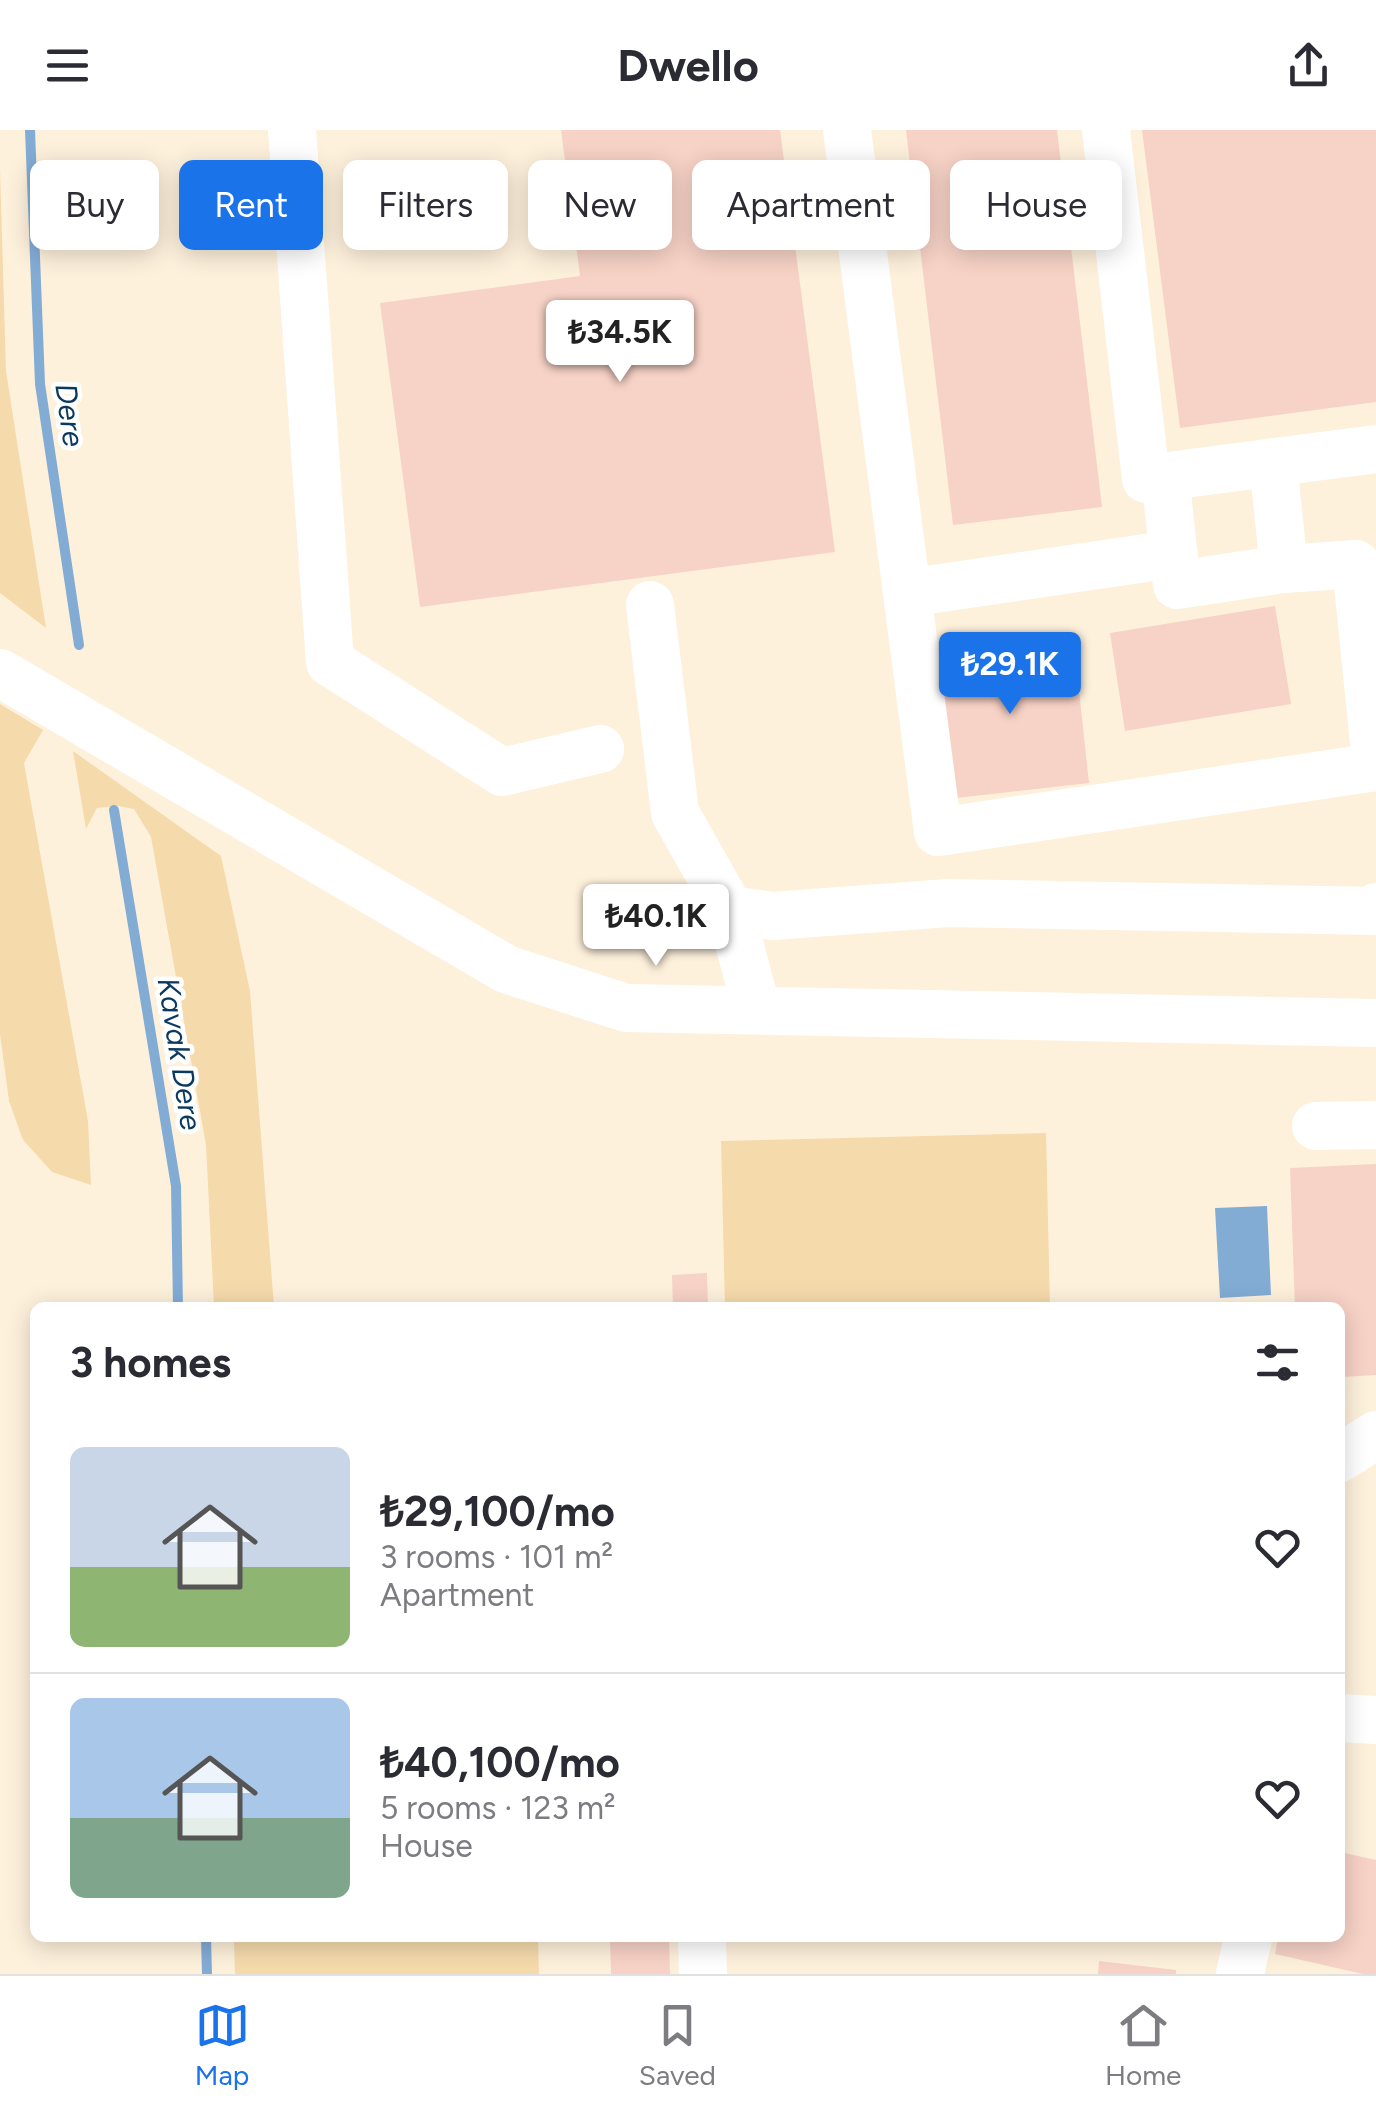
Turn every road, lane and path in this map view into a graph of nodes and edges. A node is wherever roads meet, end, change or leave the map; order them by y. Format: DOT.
graph roads {
  1 [pos="292,130"];
  2 [pos="847,130"];
  3 [pos="1106,130"];
  4 [pos="1376,449"];
  5 [pos="1273,462"];
  6 [pos="1165,476"];
  7 [pos="1173,554"];
  8 [pos="1284,569"];
  9 [pos="907,593"];
  10 [pos="650,605"];
  11 [pos="0,674"];
  12 [pos="600,749"];
  13 [pos="1376,765"];
  14 [pos="1376,907"];
  15 [pos="730,910"];
  16 [pos="756,1010"];
  17 [pos="1376,1023"];
  18 [pos="1376,1125"];
  19 [pos="1316,1126"];
  20 [pos="1376,1435"];
  21 [pos="1345,1455"];
  22 [pos="1345,1718"];
  23 [pos="1376,1720"];
  24 [pos="702,1942"];
  25 [pos="1247,1942"];
  26 [pos="702,1974"];
  27 [pos="1240,1974"];
  1 -- 12 [label="street"];
  2 -- 9 [label="street"];
  3 -- 6 [label="street"];
  4 -- 5 [label="street"];
  5 -- 6 [label="street"];
  5 -- 8 [label="street"];
  6 -- 7 [label="street"];
  7 -- 8 [label="street"];
  7 -- 9 [label="street"];
  8 -- 13 [label="street"];
  9 -- 13 [label="street"];
  10 -- 15 [label="street"];
  11 -- 16 [label="street"];
  14 -- 15 [label="street"];
  15 -- 16 [label="street"];
  16 -- 17 [label="street"];
  18 -- 19 [label="street"];
  20 -- 21 [label="street"];
  22 -- 23 [label="street"];
  24 -- 26 [label="street"];
  25 -- 27 [label="street"];
}
